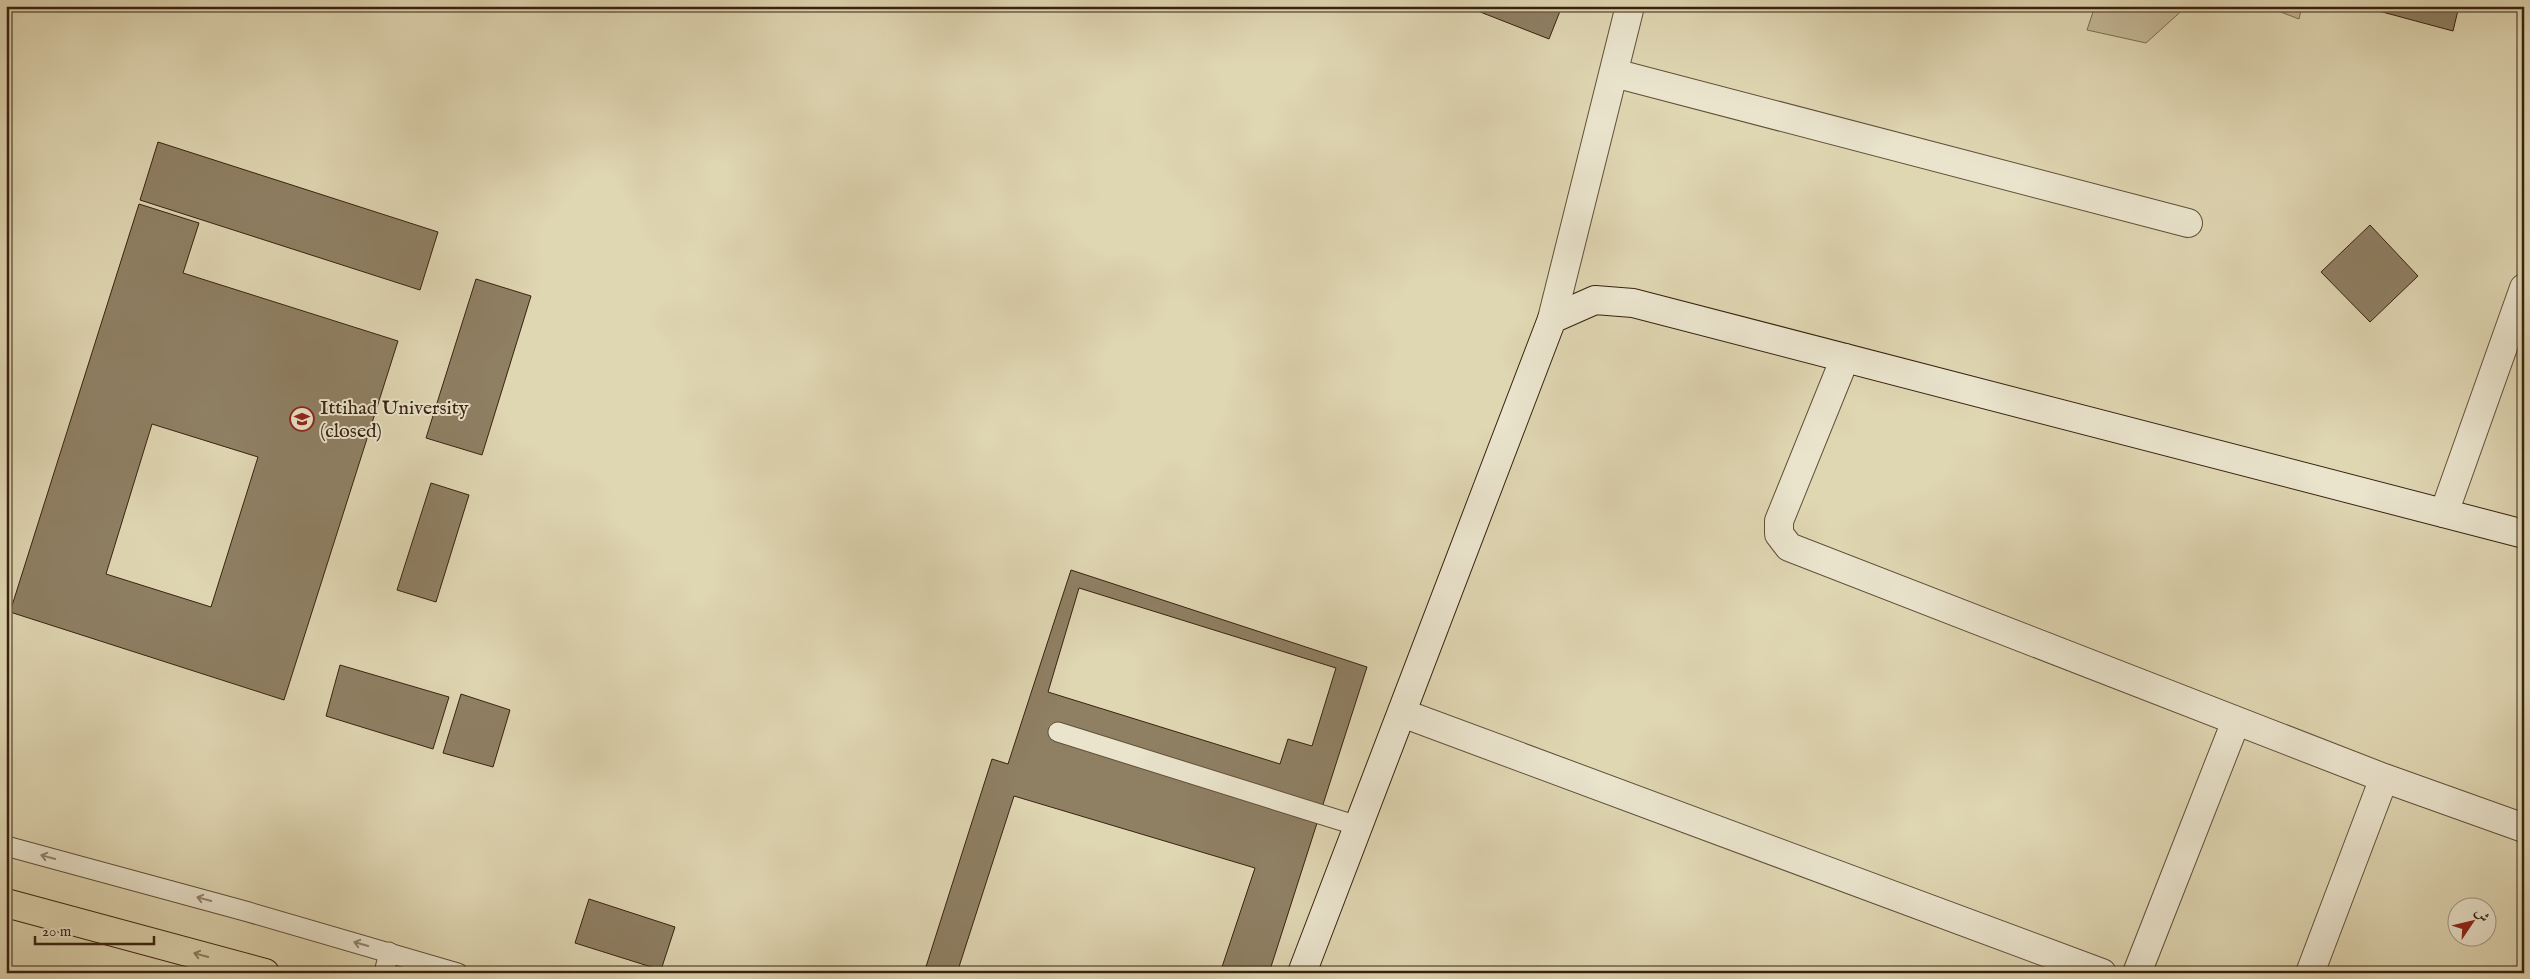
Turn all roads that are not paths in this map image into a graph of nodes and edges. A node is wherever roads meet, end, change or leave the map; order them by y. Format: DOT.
graph roads {
  1 [pos="1630,6"];
  2 [pos="1614,73"];
  3 [pos="2188,223"];
  4 [pos="2524,288"];
  5 [pos="1552,319"];
  6 [pos="1844,358"];
  7 [pos="2444,512"];
  8 [pos="2524,534"];
  9 [pos="1402,713"];
  10 [pos="2236,721"];
  11 [pos="1058,732"];
  12 [pos="2384,778"];
  13 [pos="1358,826"];
  14 [pos="2524,828"];
  15 [pos="6,846"];
  16 [pos="6,903"];
  17 [pos="389,952"];
  18 [pos="265,973"];
  19 [pos="384,973"];
  20 [pos="458,973"];
  21 [pos="1302,973"];
  22 [pos="2102,973"];
  23 [pos="2137,973"];
  24 [pos="2310,973"];
  1 -- 2 [label="street"];
  2 -- 3 [label="street"];
  2 -- 5 [label="street"];
  4 -- 7 [label="street"];
  5 -- 6 [label="street"];
  5 -- 9 [label="street"];
  6 -- 7 [label="street"];
  6 -- 10 [label="street"];
  7 -- 8 [label="street"];
  9 -- 13 [label="street"];
  9 -- 22 [label="street"];
  10 -- 12 [label="street"];
  10 -- 23 [label="street"];
  11 -- 13 [label="lane"];
  12 -- 14 [label="street"];
  12 -- 24 [label="street"];
  13 -- 21 [label="street"];
  17 -- 15 [label="lane, one-way"];
  18 -- 16 [label="main road, one-way"];
  17 -- 19 [label="lane"];
  17 -- 20 [label="lane"];
}
